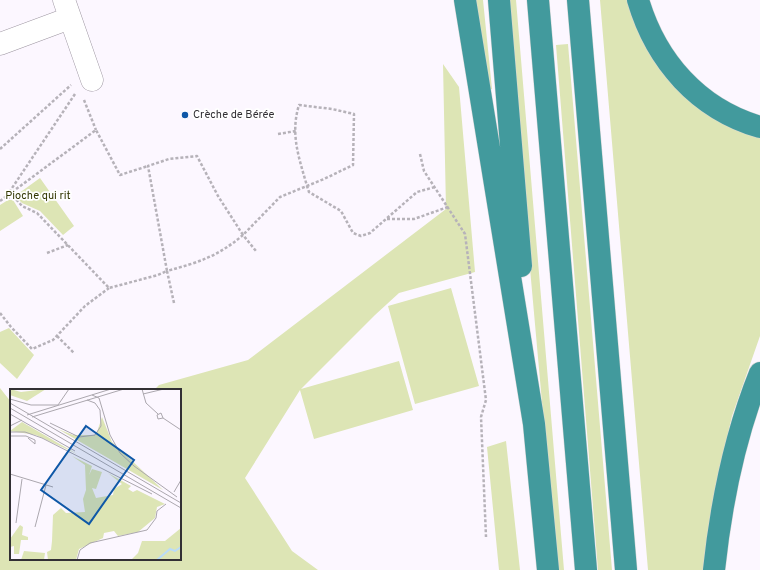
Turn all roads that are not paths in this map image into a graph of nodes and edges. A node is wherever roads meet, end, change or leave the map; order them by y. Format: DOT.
graph roads {
  1 [pos="465,0"];
  2 [pos="499,0"];
  3 [pos="538,0"];
  4 [pos="578,0"];
  5 [pos="638,0"];
  6 [pos="67,9"];
  7 [pos="0,44"];
  8 [pos="86,80"];
  9 [pos="760,127"];
  10 [pos="760,373"];
  11 [pos="534,424"];
  12 [pos="548,570"];
  13 [pos="586,570"];
  14 [pos="626,570"];
  15 [pos="714,570"];
  1 -- 11 [label="highway"];
  2 -- 11 [label="highway"];
  3 -- 13 [label="highway"];
  4 -- 14 [label="highway"];
  5 -- 9 [label="highway"];
  6 -- 7 [label="street"];
  6 -- 8 [label="street"];
  10 -- 15 [label="highway"];
  11 -- 12 [label="highway"];
}
